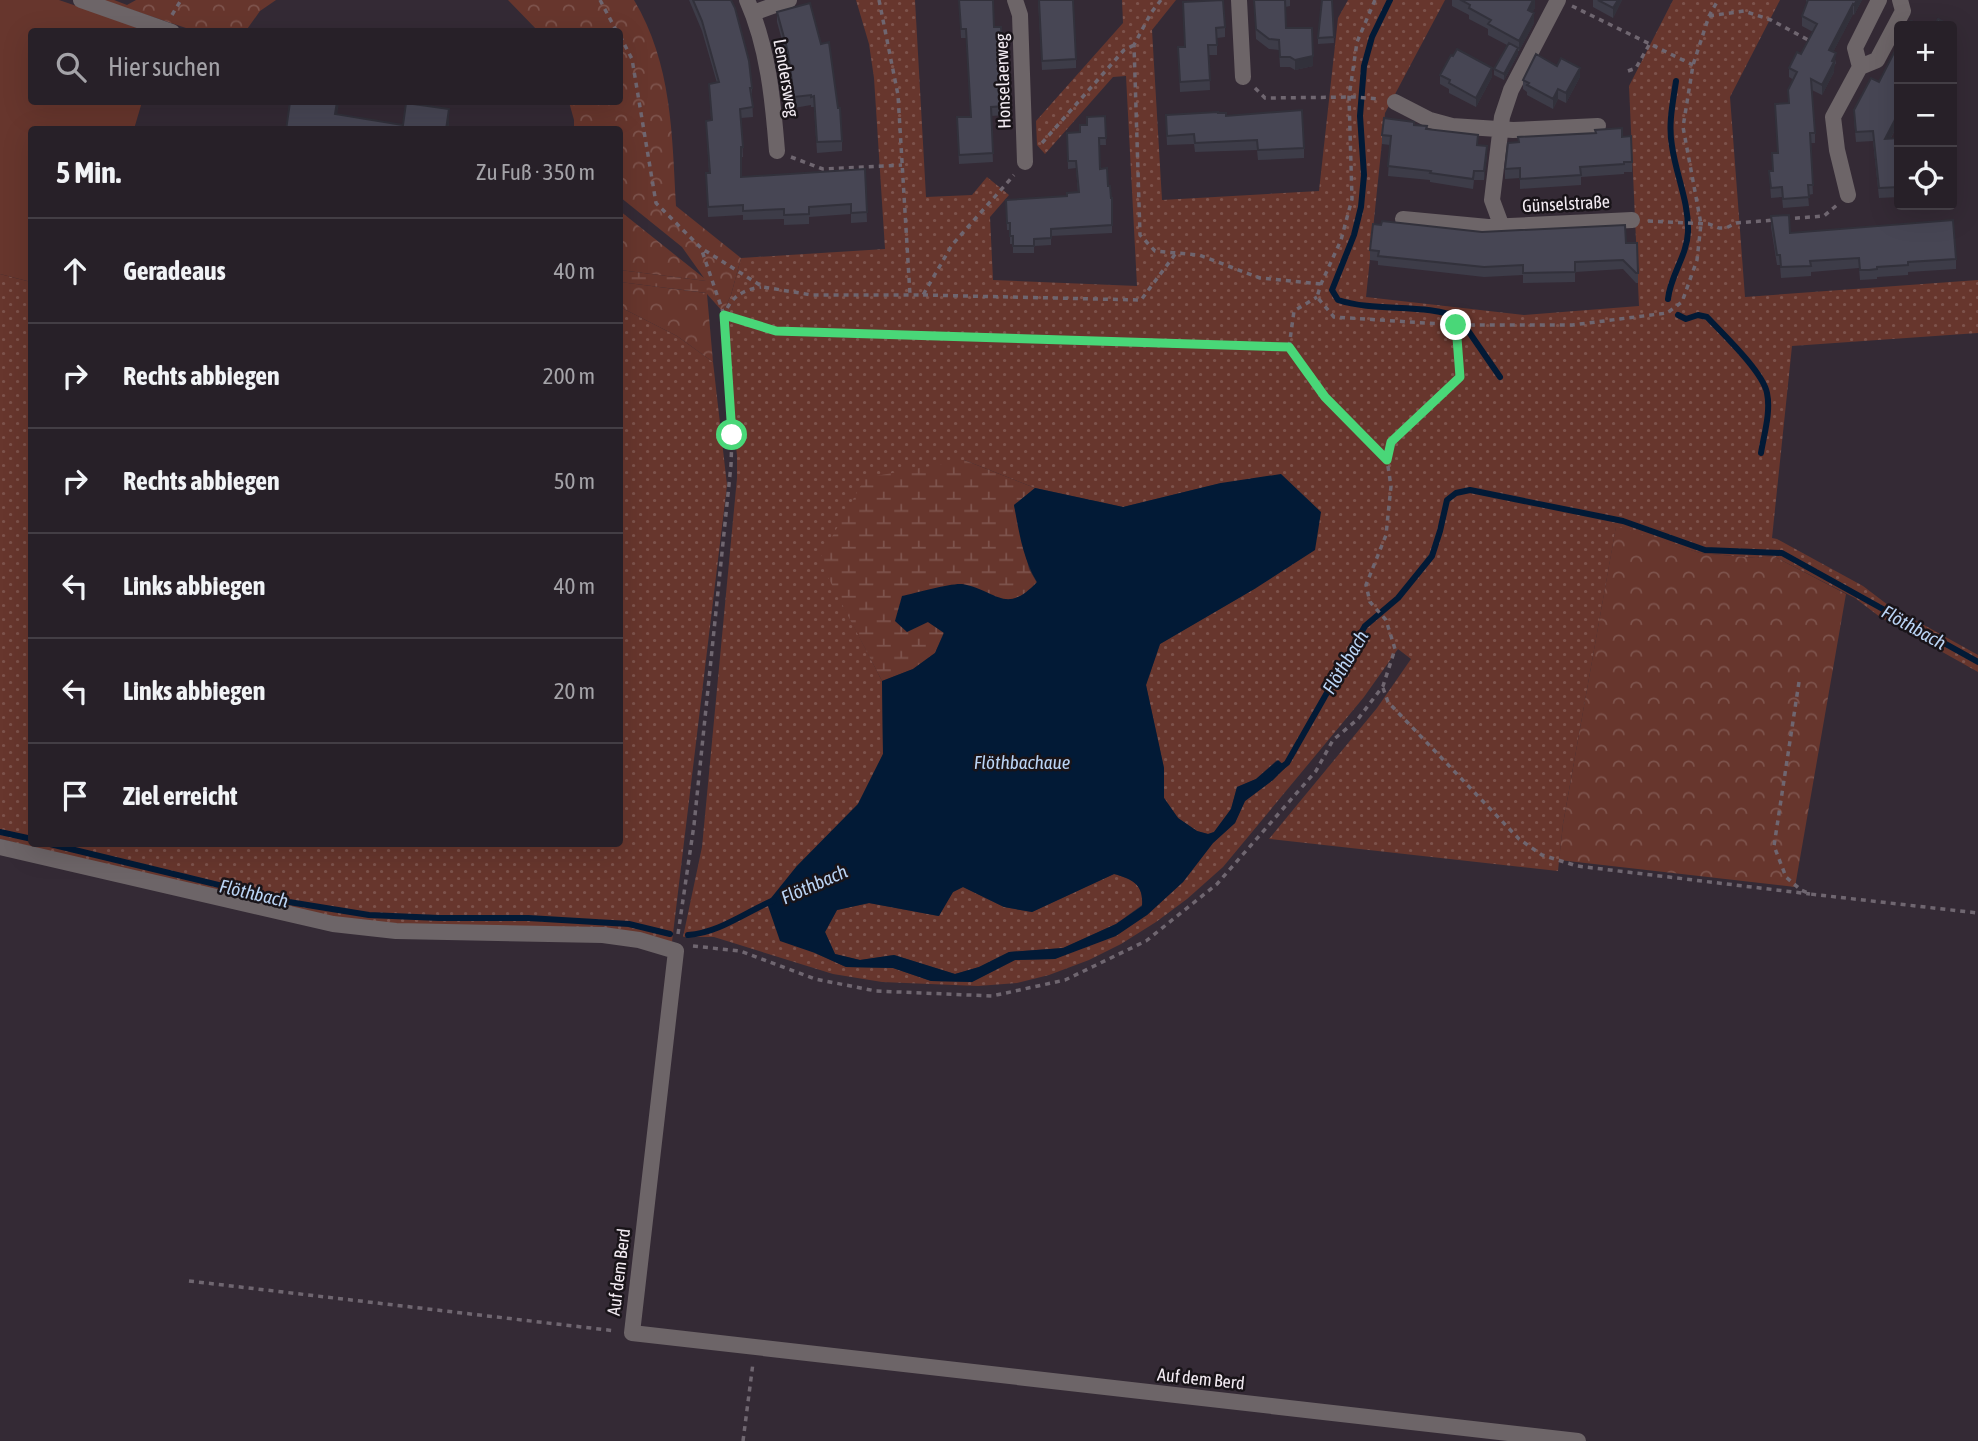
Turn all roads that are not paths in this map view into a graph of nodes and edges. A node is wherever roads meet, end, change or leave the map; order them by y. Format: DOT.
graph roads {
  1 [pos="81,0"];
  2 [pos="789,0"];
  3 [pos="1015,0"];
  4 [pos="1239,0"];
  5 [pos="1879,0"];
  6 [pos="1900,0"];
  7 [pos="1565,3"];
  8 [pos="750,6"];
  9 [pos="161,28"];
  10 [pos="1860,67"];
  11 [pos="1243,77"];
  12 [pos="1395,102"];
  13 [pos="1598,126"];
  14 [pos="1499,129"];
  15 [pos="777,151"];
  16 [pos="1025,162"];
  17 [pos="1848,195"];
  18 [pos="1403,219"];
  19 [pos="1632,220"];
  20 [pos="1502,227"];
  21 [pos="0,847"];
  22 [pos="1578,1441"];
  1 -- 9 [label="street"];
  2 -- 8 [label="street, Lendersweg"];
  3 -- 16 [label="street, Honselaerweg"];
  4 -- 11 [label="street"];
  5 -- 10 [label="street"];
  6 -- 10 [label="street"];
  7 -- 14 [label="street, Günselstraße"];
  8 -- 15 [label="street, Lendersweg"];
  10 -- 17 [label="street"];
  12 -- 14 [label="street"];
  13 -- 14 [label="street"];
  14 -- 20 [label="street, Günselstraße"];
  18 -- 20 [label="street, Günselstraße"];
  19 -- 20 [label="street, Günselstraße"];
  21 -- 22 [label="street, Auf dem Berd"];
}
